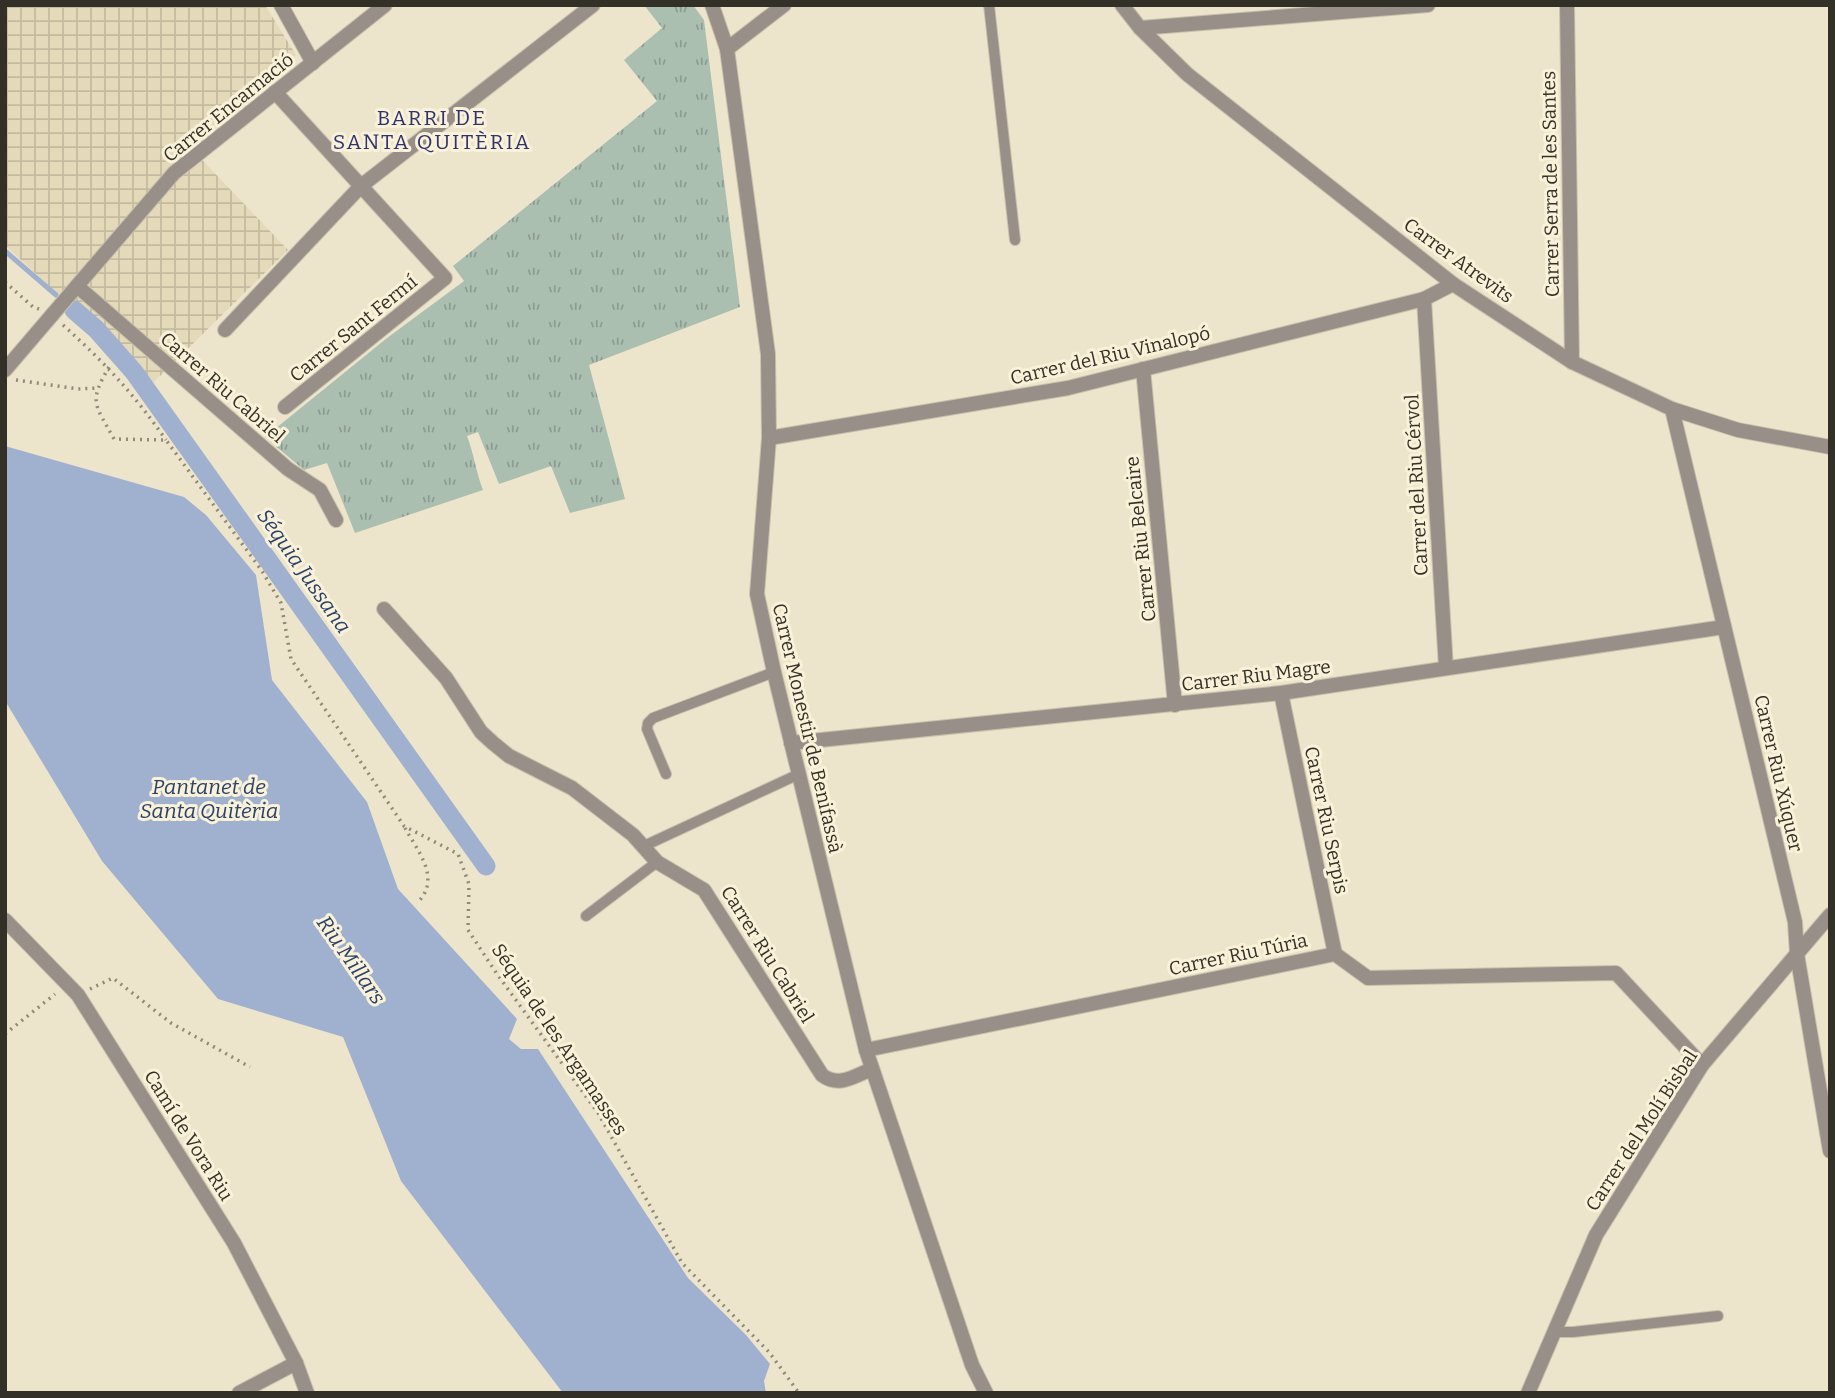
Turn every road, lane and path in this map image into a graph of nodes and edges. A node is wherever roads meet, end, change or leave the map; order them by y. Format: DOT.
graph roads {
  1 [pos="281,5"];
  2 [pos="385,5"];
  3 [pos="593,5"];
  4 [pos="712,5"];
  5 [pos="784,5"];
  6 [pos="989,5"];
  7 [pos="1122,5"];
  8 [pos="1429,5"];
  9 [pos="1567,5"];
  10 [pos="1140,28"];
  11 [pos="727,49"];
  12 [pos="313,63"];
  13 [pos="275,92"];
  14 [pos="362,186"];
  15 [pos="1015,240"];
  16 [pos="5,282"];
  17 [pos="1453,284"];
  18 [pos="77,286"];
  19 [pos="1424,299"];
  20 [pos="52,315"];
  21 [pos="225,330"];
  22 [pos="1572,362"];
  23 [pos="109,367"];
  24 [pos="1143,369"];
  25 [pos="5,370"];
  26 [pos="5,379"];
  27 [pos="97,388"];
  28 [pos="285,407"];
  29 [pos="1672,409"];
  30 [pos="769,438"];
  31 [pos="166,440"];
  32 [pos="1830,447"];
  33 [pos="336,520"];
  34 [pos="384,609"];
  35 [pos="1724,628"];
  36 [pos="1446,668"];
  37 [pos="774,672"];
  38 [pos="1281,693"];
  39 [pos="1175,705"];
  40 [pos="791,743"];
  41 [pos="666,774"];
  42 [pos="799,774"];
  43 [pos="404,826"];
  44 [pos="644,846"];
  45 [pos="656,862"];
  46 [pos="420,900"];
  47 [pos="1830,915"];
  48 [pos="586,916"];
  49 [pos="5,920"];
  50 [pos="1335,954"];
  51 [pos="1797,954"];
  52 [pos="73,990"];
  53 [pos="5,1034"];
  54 [pos="866,1051"];
  55 [pos="1702,1065"];
  56 [pos="250,1067"];
  57 [pos="872,1069"];
  58 [pos="1830,1151"];
  59 [pos="1718,1316"];
  60 [pos="1555,1332"];
  61 [pos="296,1363"];
  62 [pos="239,1393"];
  63 [pos="307,1393"];
  64 [pos="799,1393"];
  65 [pos="986,1393"];
  66 [pos="1528,1393"];
  1 -- 12 [label="street"];
  2 -- 12 [label="street, Carrer Encarnació"];
  3 -- 14 [label="street"];
  4 -- 11 [label="street, Carrer Monestir de Benifassà"];
  5 -- 11 [label="street"];
  6 -- 15 [label="lane"];
  7 -- 10 [label="street, Carrer Atrevits"];
  8 -- 10 [label="street"];
  9 -- 22 [label="street, Carrer Serra de les Santes"];
  10 -- 17 [label="street, Carrer Atrevits"];
  11 -- 30 [label="street, Carrer Monestir de Benifassà"];
  12 -- 13 [label="street, Carrer Encarnació"];
  13 -- 14 [label="street, Carrer Sant Fermí"];
  13 -- 18 [label="street, Carrer Encarnació"];
  14 -- 21 [label="street"];
  14 -- 28 [label="street, Carrer Sant Fermí"];
  16 -- 20 [label="path"];
  17 -- 19 [label="street, Carrer del Riu Vinalopó"];
  17 -- 22 [label="street, Carrer Atrevits"];
  18 -- 20 [label="street, Carrer Encarnació"];
  18 -- 33 [label="street, Carrer Riu Cabriel"];
  19 -- 24 [label="street, Carrer del Riu Vinalopó"];
  19 -- 36 [label="street, Carrer del Riu Cérvol"];
  20 -- 23 [label="path"];
  20 -- 25 [label="street, Carrer Encarnació"];
  22 -- 29 [label="street, Carrer Atrevits"];
  23 -- 27 [label="path"];
  23 -- 31 [label="path"];
  24 -- 30 [label="street, Carrer del Riu Vinalopó"];
  24 -- 39 [label="street, Carrer Riu Belcaire"];
  26 -- 27 [label="path"];
  27 -- 31 [label="path"];
  29 -- 32 [label="street, Carrer Atrevits"];
  29 -- 35 [label="street, Carrer Riu Xúquer"];
  30 -- 37 [label="street, Carrer Monestir de Benifassà"];
  31 -- 43 [label="path"];
  34 -- 44 [label="street, Carrer Riu Cabriel"];
  35 -- 36 [label="street, Carrer Riu Magre"];
  35 -- 51 [label="street, Carrer Riu Xúquer"];
  36 -- 38 [label="street, Carrer Riu Magre"];
  37 -- 40 [label="street, Carrer Monestir de Benifassà"];
  37 -- 41 [label="lane"];
  38 -- 39 [label="street, Carrer Riu Magre"];
  38 -- 50 [label="street, Carrer Riu Serpis"];
  39 -- 40 [label="street, Carrer Riu Magre"];
  40 -- 42 [label="street, Carrer Monestir de Benifassà"];
  42 -- 44 [label="lane"];
  42 -- 54 [label="street, Carrer Monestir de Benifassà"];
  43 -- 46 [label="path"];
  43 -- 64 [label="path, Séquia de les Argamasses"];
  44 -- 45 [label="street, Carrer Riu Cabriel"];
  45 -- 48 [label="lane"];
  45 -- 57 [label="street, Carrer Riu Cabriel"];
  47 -- 51 [label="street, Carrer del Molí Bisbal"];
  49 -- 52 [label="street, Camí de Vora Riu"];
  50 -- 54 [label="street, Carrer Riu Túria"];
  50 -- 55 [label="street, Carrer Riu Túria"];
  51 -- 55 [label="street, Carrer del Molí Bisbal"];
  51 -- 58 [label="street, Carrer Riu Xúquer"];
  52 -- 53 [label="path"];
  52 -- 56 [label="path"];
  52 -- 61 [label="street, Camí de Vora Riu"];
  54 -- 57 [label="street, Carrer Monestir de Benifassà"];
  55 -- 60 [label="street, Carrer del Molí Bisbal"];
  57 -- 65 [label="street, Carrer Monestir de Benifassà"];
  59 -- 60 [label="lane"];
  60 -- 66 [label="street, Carrer del Molí Bisbal"];
  61 -- 62 [label="street"];
  61 -- 63 [label="street, Camí de Vora Riu"];
}
